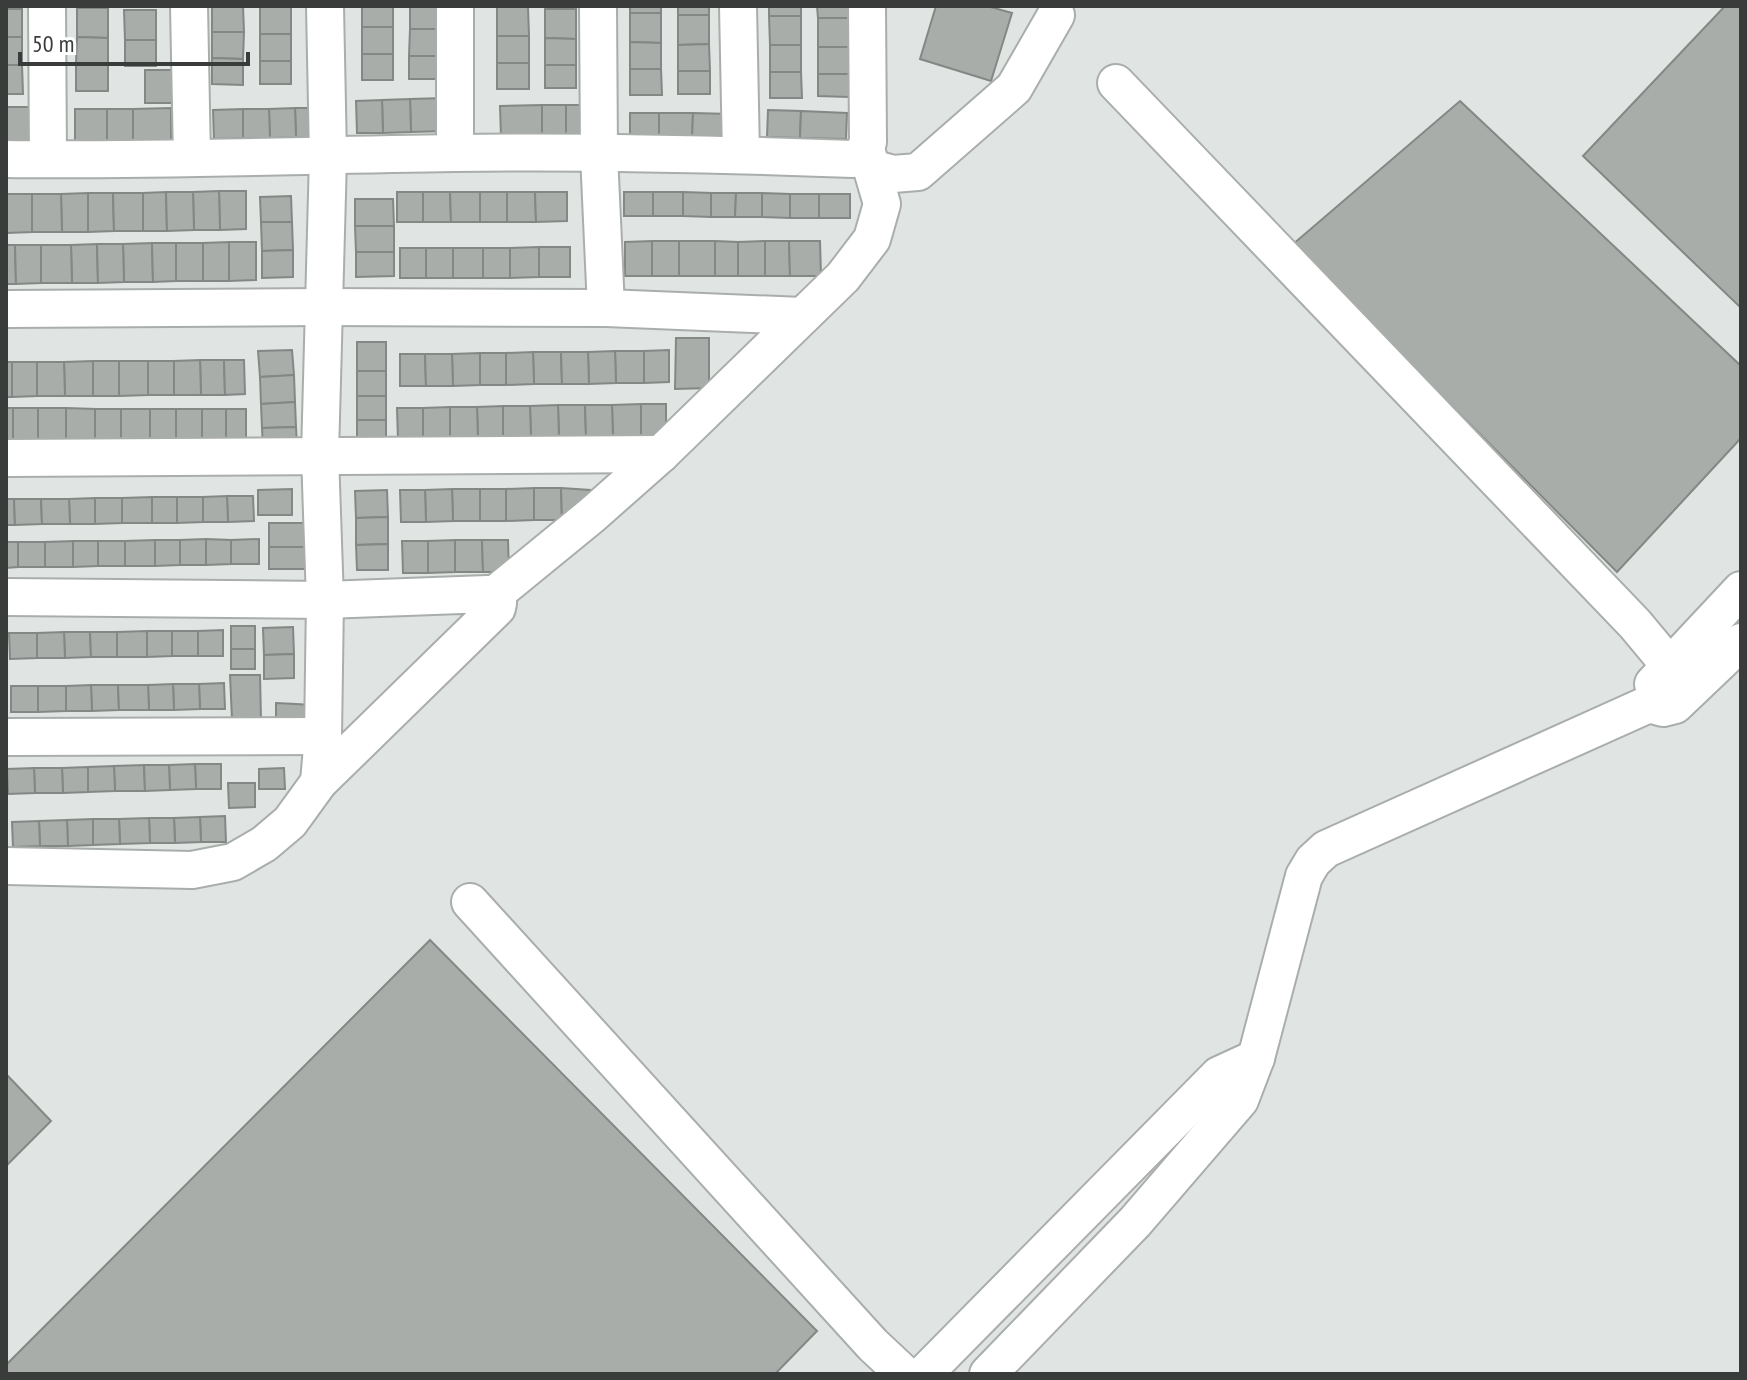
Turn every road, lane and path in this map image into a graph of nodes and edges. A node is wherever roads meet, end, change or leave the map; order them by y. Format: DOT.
graph roads {
  1 [pos="47,6"];
  2 [pos="189,6"];
  3 [pos="325,6"];
  4 [pos="455,6"];
  5 [pos="598,6"];
  6 [pos="738,6"];
  7 [pos="867,6"];
  8 [pos="1056,15"];
  9 [pos="1116,83"];
  10 [pos="455,153"];
  11 [pos="599,154"];
  12 [pos="741,155"];
  13 [pos="328,157"];
  14 [pos="192,158"];
  15 [pos="869,158"];
  16 [pos="6,159"];
  17 [pos="48,159"];
  18 [pos="322,307"];
  19 [pos="606,308"];
  20 [pos="6,309"];
  21 [pos="802,316"];
  22 [pos="661,454"];
  23 [pos="320,455"];
  24 [pos="6,458"];
  25 [pos="1741,590"];
  26 [pos="493,596"];
  27 [pos="6,597"];
  28 [pos="325,600"];
  29 [pos="1733,661"];
  30 [pos="1670,666"];
  31 [pos="1649,704"];
  32 [pos="323,736"];
  33 [pos="6,737"];
  34 [pos="319,782"];
  35 [pos="6,866"];
  36 [pos="470,902"];
  37 [pos="1256,1058"];
  38 [pos="904,1374"];
  39 [pos="924,1374"];
  40 [pos="988,1374"];
  1 -- 17 [label="street"];
  2 -- 14 [label="street"];
  3 -- 13 [label="street"];
  4 -- 10 [label="street"];
  5 -- 11 [label="street"];
  6 -- 12 [label="street"];
  7 -- 15 [label="street"];
  8 -- 15 [label="street"];
  9 -- 30 [label="street"];
  10 -- 11 [label="street"];
  10 -- 13 [label="street"];
  11 -- 12 [label="street"];
  11 -- 19 [label="street"];
  12 -- 15 [label="street"];
  13 -- 14 [label="street"];
  13 -- 18 [label="street"];
  14 -- 17 [label="street"];
  15 -- 21 [label="street"];
  16 -- 17 [label="street"];
  18 -- 19 [label="street"];
  18 -- 20 [label="street"];
  18 -- 23 [label="street"];
  19 -- 21 [label="street"];
  21 -- 22 [label="street"];
  22 -- 23 [label="street"];
  22 -- 26 [label="street"];
  23 -- 24 [label="street"];
  23 -- 28 [label="street"];
  25 -- 30 [label="street"];
  26 -- 28 [label="street"];
  26 -- 34 [label="street"];
  27 -- 28 [label="street"];
  28 -- 32 [label="street"];
  29 -- 31 [label="street"];
  30 -- 31 [label="street"];
  31 -- 37 [label="street"];
  32 -- 33 [label="street"];
  32 -- 34 [label="street"];
  34 -- 35 [label="street"];
  36 -- 38 [label="street"];
  37 -- 39 [label="street"];
  37 -- 40 [label="street"];
}
